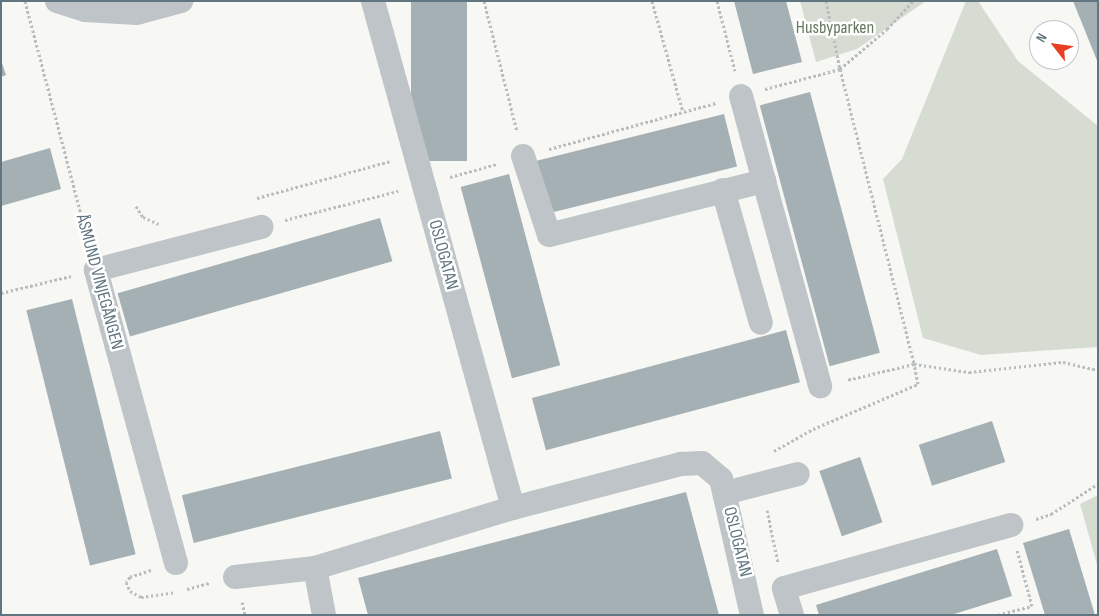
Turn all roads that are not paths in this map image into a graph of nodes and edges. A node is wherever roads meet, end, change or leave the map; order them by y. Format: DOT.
graph roads {
  1 [pos="57,1"];
  2 [pos="181,1"];
  3 [pos="373,1"];
  4 [pos="741,96"];
  5 [pos="524,156"];
  6 [pos="764,181"];
  7 [pos="723,190"];
  8 [pos="261,226"];
  9 [pos="761,323"];
  10 [pos="820,386"];
  11 [pos="798,474"];
  12 [pos="725,493"];
  13 [pos="513,508"];
  14 [pos="1011,525"];
  15 [pos="176,563"];
  16 [pos="315,568"];
  17 [pos="235,577"];
  18 [pos="324,615"];
  19 [pos="752,615"];
  20 [pos="792,615"];
  1 -- 2 [label="street"];
  3 -- 13 [label="street, OSLOGATAN"];
  4 -- 6 [label="street"];
  5 -- 7 [label="street"];
  6 -- 7 [label="street"];
  6 -- 10 [label="street"];
  7 -- 9 [label="street"];
  8 -- 15 [label="street, ÅSMUND VINJEGÅNGEN"];
  11 -- 12 [label="street"];
  12 -- 13 [label="street, OSLOGATAN"];
  12 -- 19 [label="street, OSLOGATAN"];
  13 -- 16 [label="street, OSLOGATAN"];
  14 -- 20 [label="street"];
  16 -- 17 [label="street, OSLOGATAN"];
  16 -- 18 [label="street"];
}
